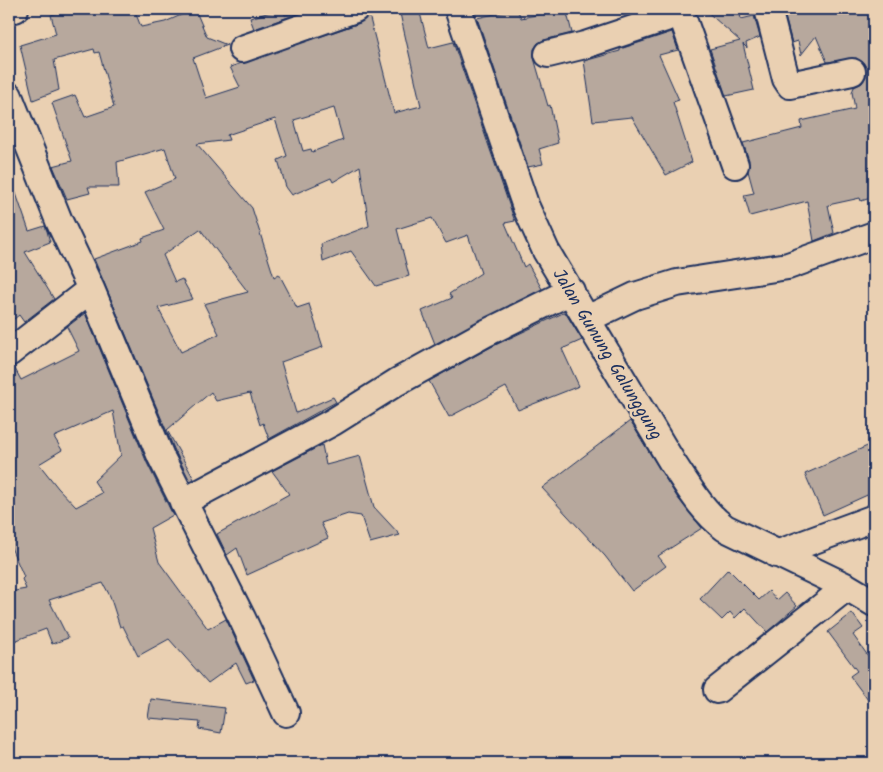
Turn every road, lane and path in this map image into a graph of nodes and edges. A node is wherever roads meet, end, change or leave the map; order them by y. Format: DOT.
graph roads {
  1 [pos="15,9"];
  2 [pos="356,9"];
  3 [pos="458,9"];
  4 [pos="768,9"];
  5 [pos="9,10"];
  6 [pos="684,10"];
  7 [pos="242,49"];
  8 [pos="548,54"];
  9 [pos="852,72"];
  10 [pos="9,96"];
  11 [pos="735,165"];
  12 [pos="874,235"];
  13 [pos="91,289"];
  14 [pos="570,291"];
  15 [pos="587,319"];
  16 [pos="9,353"];
  17 [pos="184,502"];
  18 [pos="874,518"];
  19 [pos="776,554"];
  20 [pos="848,587"];
  21 [pos="874,603"];
  22 [pos="717,690"];
  23 [pos="286,712"];
  1 -- 5 [label="street"];
  2 -- 7 [label="street"];
  3 -- 14 [label="street, Jalan Gunung Galunggung"];
  4 -- 9 [label="street"];
  6 -- 8 [label="street"];
  6 -- 11 [label="street"];
  10 -- 13 [label="street"];
  12 -- 15 [label="street"];
  13 -- 16 [label="street"];
  13 -- 17 [label="street"];
  14 -- 15 [label="street, Jalan Gunung Galunggung"];
  14 -- 17 [label="street"];
  15 -- 19 [label="street, Jalan Gunung Galunggung"];
  17 -- 23 [label="street"];
  18 -- 19 [label="street"];
  19 -- 20 [label="street, Jalan Gunung Galunggung"];
  20 -- 21 [label="street, Jalan Gunung Galunggung"];
  20 -- 22 [label="street"];
}
